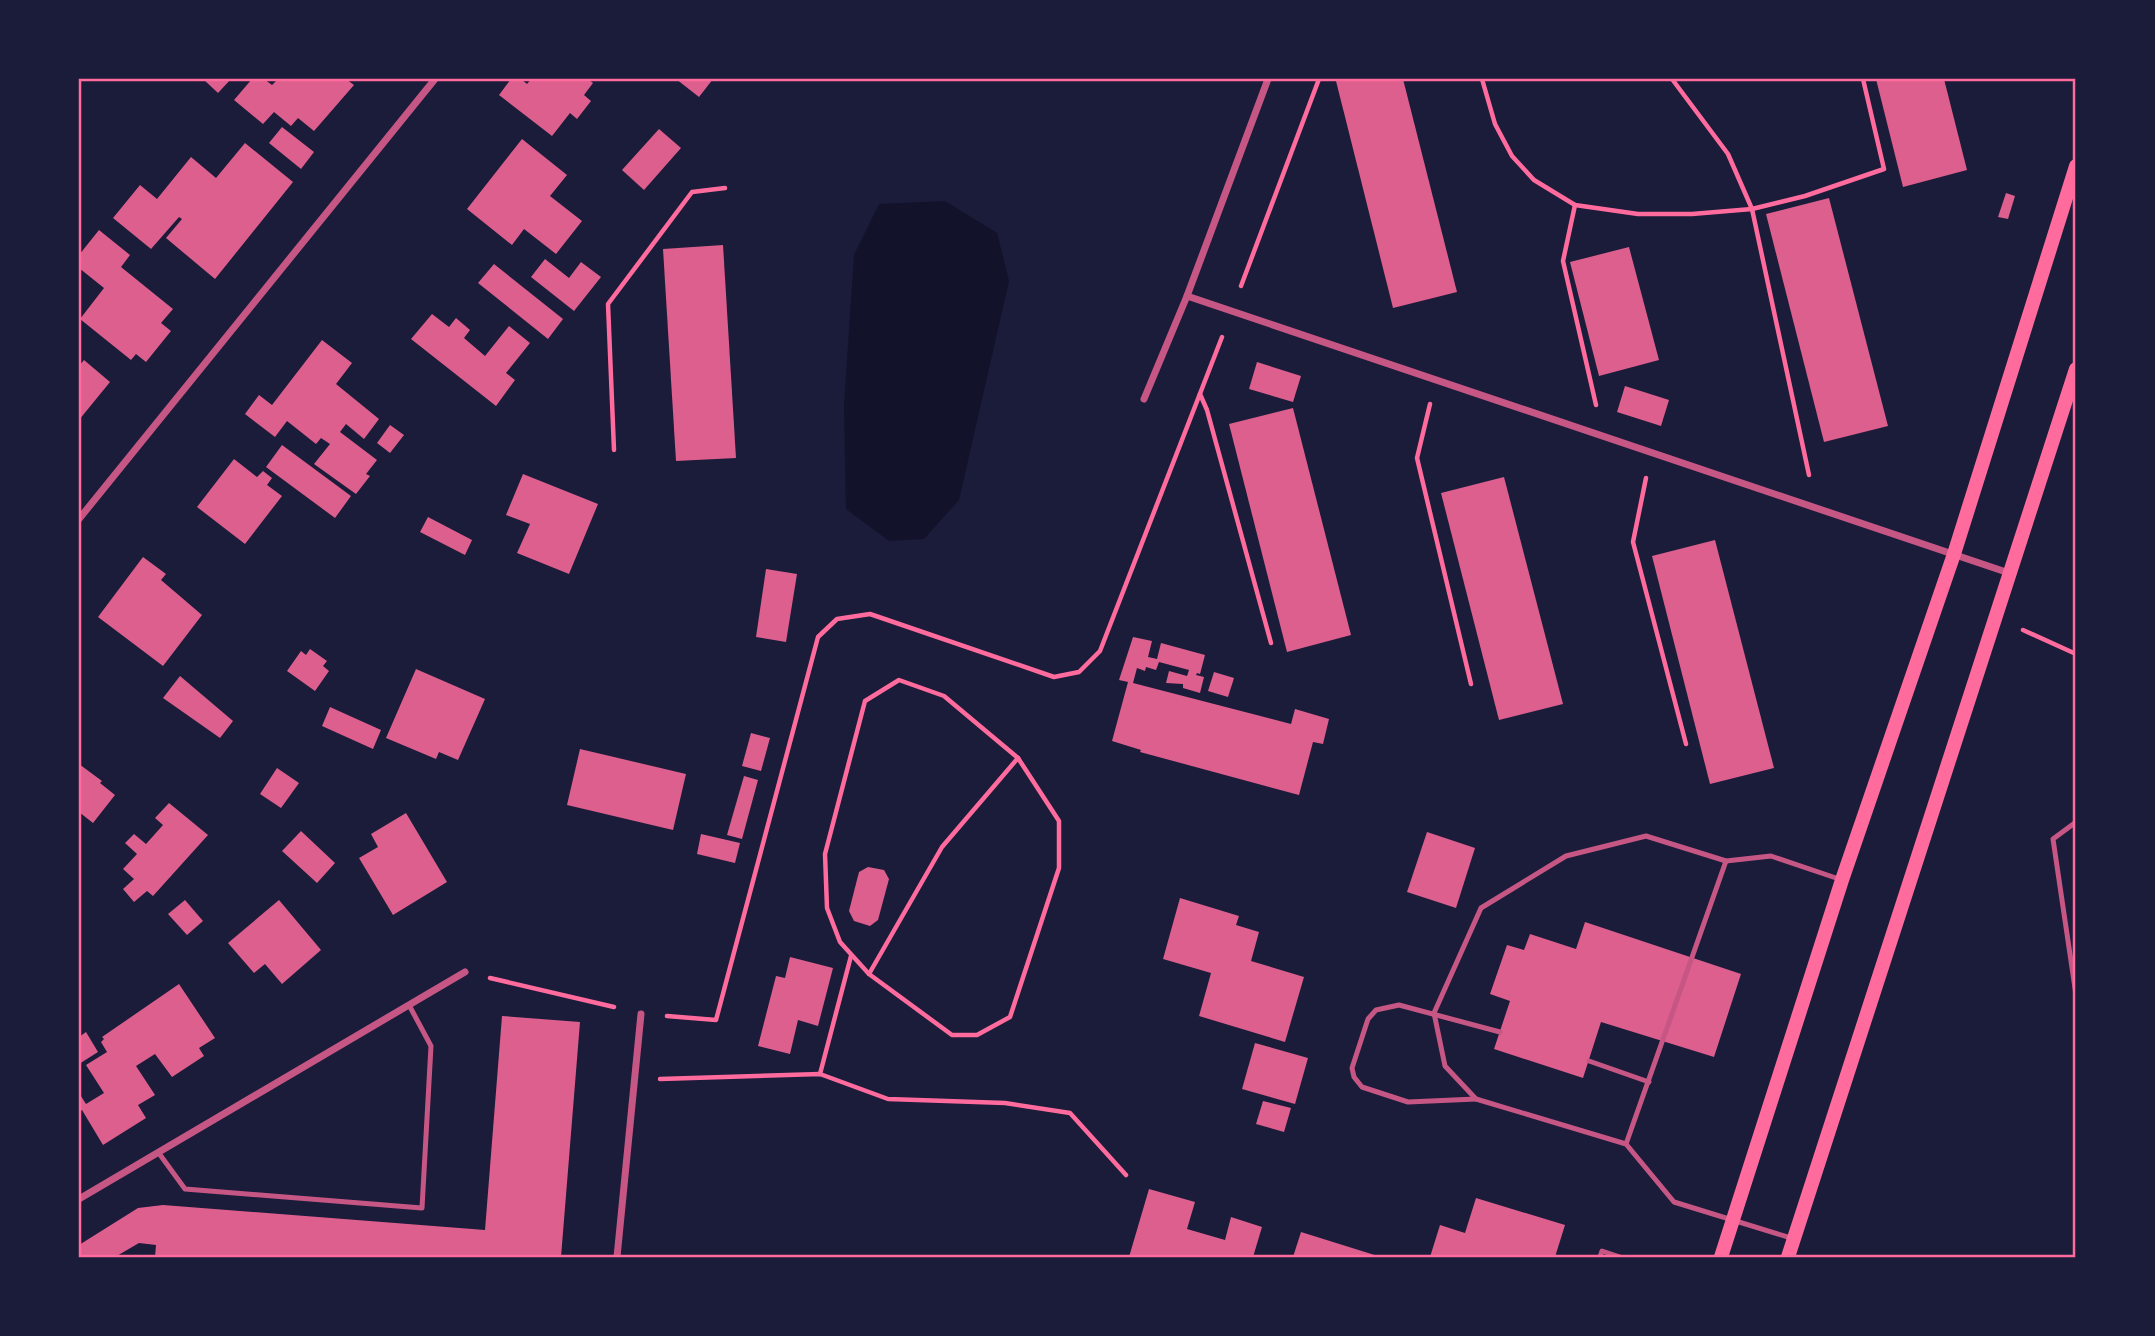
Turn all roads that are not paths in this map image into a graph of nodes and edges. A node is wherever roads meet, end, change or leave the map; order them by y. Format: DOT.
graph roads {
  1 [pos="435,79"];
  2 [pos="1268,79"];
  3 [pos="2076,166"];
  4 [pos="1186,296"];
  5 [pos="2076,369"];
  6 [pos="1144,398"];
  7 [pos="79,519"];
  8 [pos="1954,554"];
  9 [pos="2009,573"];
  10 [pos="2076,822"];
  11 [pos="1726,861"];
  12 [pos="1842,880"];
  13 [pos="465,972"];
  14 [pos="2076,995"];
  15 [pos="409,1005"];
  16 [pos="1434,1013"];
  17 [pos="641,1014"];
  18 [pos="1500,1032"];
  19 [pos="1589,1061"];
  20 [pos="1649,1082"];
  21 [pos="1476,1099"];
  22 [pos="1626,1144"];
  23 [pos="158,1152"];
  24 [pos="79,1199"];
  25 [pos="1733,1220"];
  26 [pos="1794,1239"];
  27 [pos="617,1257"];
  28 [pos="1600,1257"];
  29 [pos="1620,1257"];
  30 [pos="1721,1257"];
  31 [pos="1788,1257"];
  1 -- 7 [label="street"];
  2 -- 4 [label="street"];
  3 -- 8 [label="main road"];
  4 -- 6 [label="street"];
  4 -- 8 [label="street"];
  5 -- 9 [label="main road"];
  8 -- 9 [label="street"];
  8 -- 12 [label="main road"];
  9 -- 26 [label="main road"];
  10 -- 14 [label="lane"];
  11 -- 12 [label="lane"];
  11 -- 16 [label="lane"];
  11 -- 20 [label="lane"];
  12 -- 25 [label="main road"];
  13 -- 15 [label="street"];
  15 -- 23 [label="street"];
  15 -- 23 [label="lane"];
  16 -- 18 [label="lane"];
  16 -- 21 [label="lane"];
  16 -- 21 [label="lane"];
  17 -- 27 [label="street"];
  19 -- 20 [label="lane"];
  20 -- 22 [label="lane"];
  21 -- 22 [label="lane"];
  22 -- 25 [label="lane"];
  23 -- 24 [label="street"];
  25 -- 26 [label="lane"];
  25 -- 30 [label="main road"];
  26 -- 31 [label="main road"];
  28 -- 29 [label="lane"];
}
